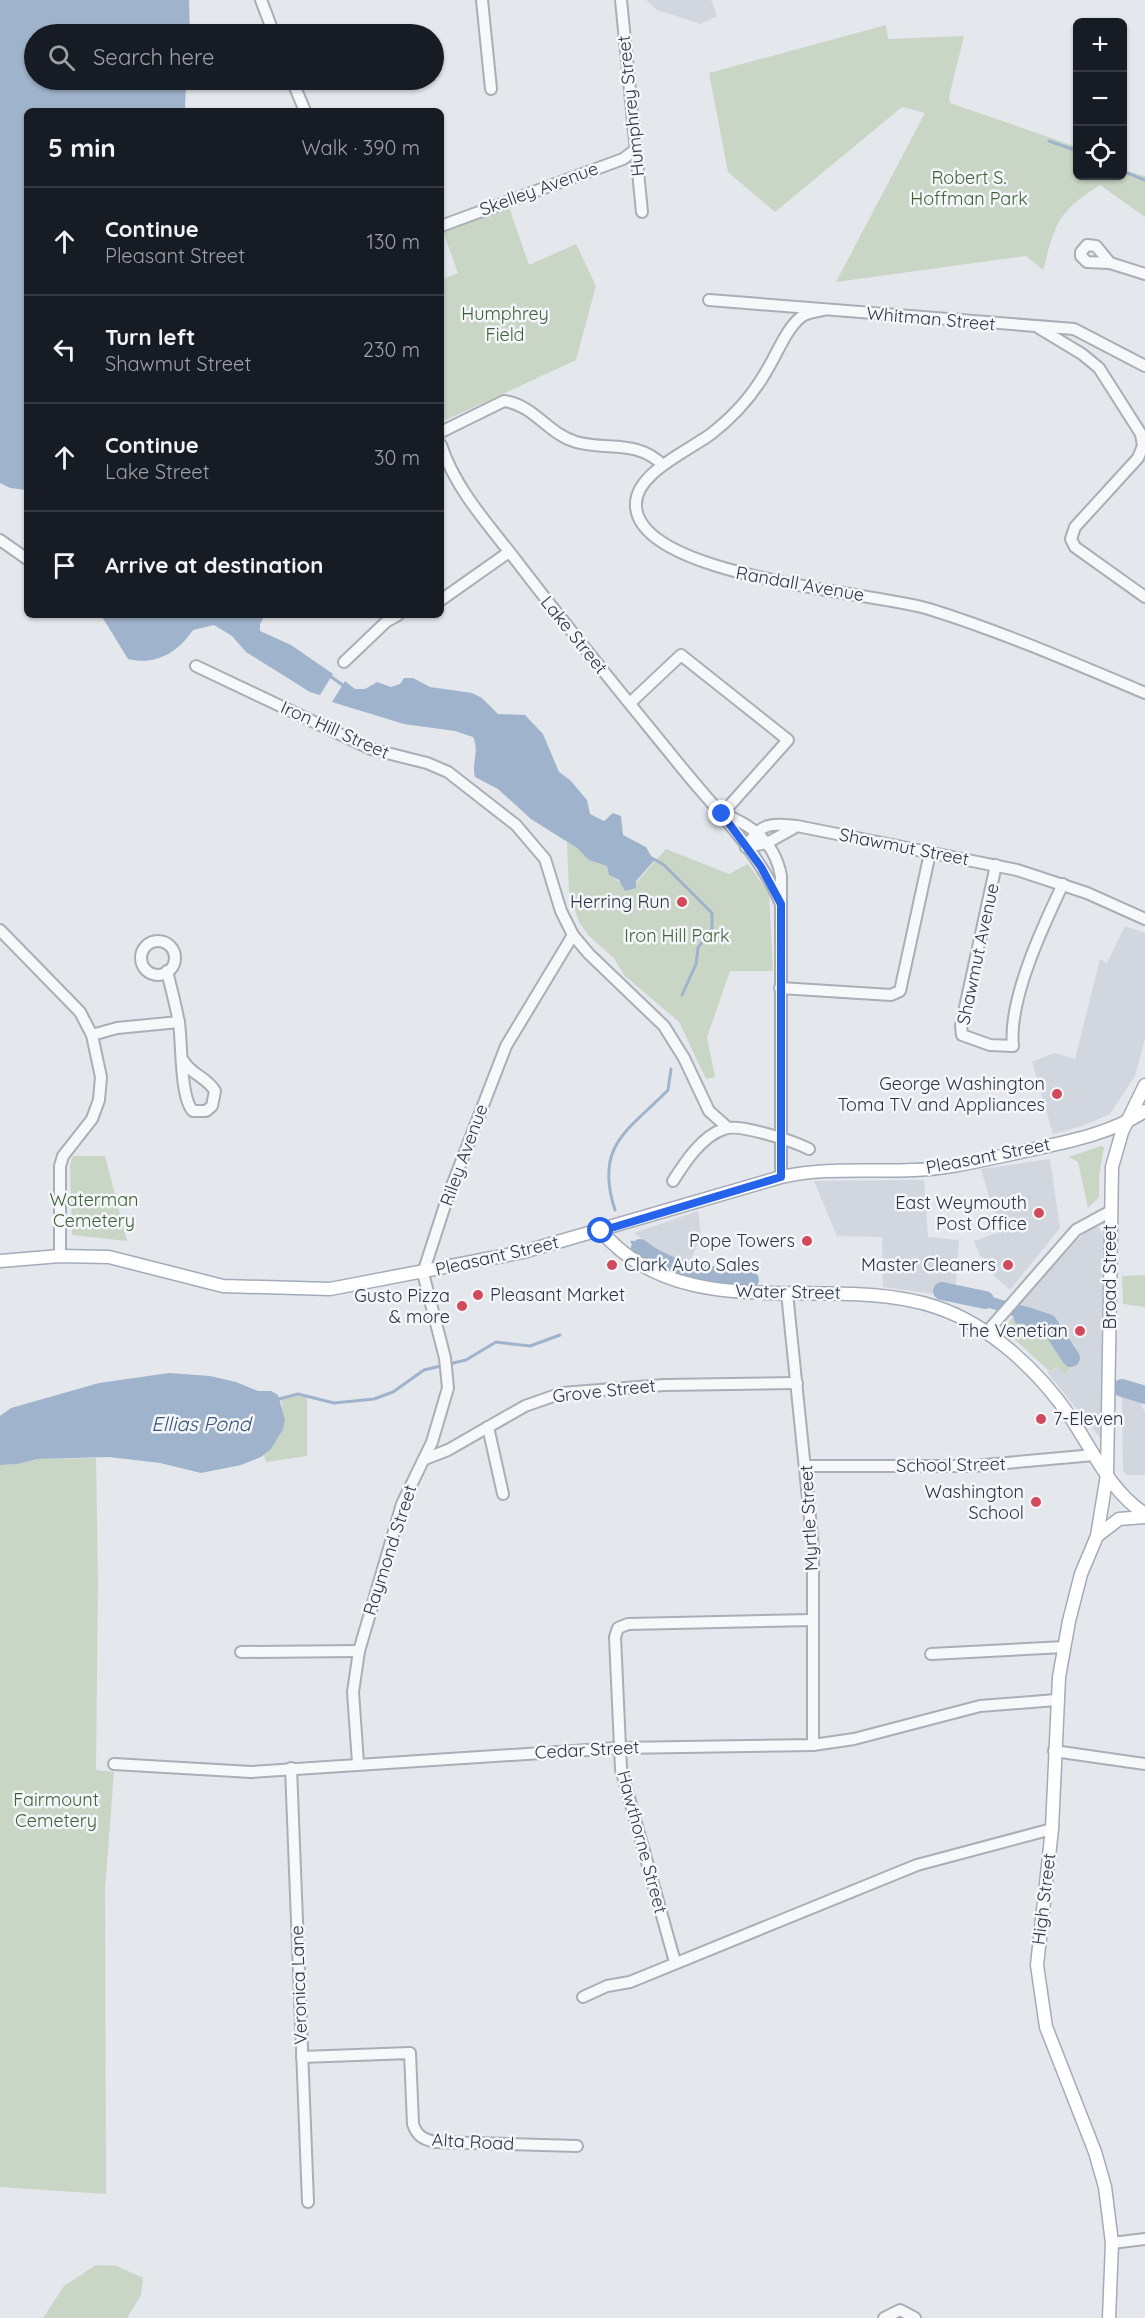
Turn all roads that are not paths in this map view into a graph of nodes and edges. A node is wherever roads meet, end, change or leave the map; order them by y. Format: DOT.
graph roads {
  1 [pos="261,0"];
  2 [pos="482,0"];
  3 [pos="621,0"];
  4 [pos="270,24"];
  5 [pos="491,89"];
  6 [pos="296,90"];
  7 [pos="304,108"];
  8 [pos="635,150"];
  9 [pos="642,212"];
  10 [pos="444,225"];
  11 [pos="1110,263"];
  12 [pos="1145,274"];
  13 [pos="709,300"];
  14 [pos="823,310"];
  15 [pos="1038,328"];
  16 [pos="1145,366"];
  17 [pos="444,431"];
  18 [pos="444,452"];
  19 [pos="663,465"];
  20 [pos="0,540"];
  21 [pos="509,552"];
  22 [pos="24,557"];
  23 [pos="1145,597"];
  24 [pos="444,598"];
  25 [pos="392,618"];
  26 [pos="344,662"];
  27 [pos="196,666"];
  28 [pos="1145,693"];
  29 [pos="630,703"];
  30 [pos="722,814"];
  31 [pos="797,826"];
  32 [pos="762,837"];
  33 [pos="746,847"];
  34 [pos="930,853"];
  35 [pos="996,865"];
  36 [pos="1063,884"];
  37 [pos="781,904"];
  38 [pos="1145,919"];
  39 [pos="0,930"];
  40 [pos="573,935"];
  41 [pos="167,971"];
  42 [pos="780,988"];
  43 [pos="178,1022"];
  44 [pos="92,1035"];
  45 [pos="183,1060"];
  46 [pos="1145,1085"];
  47 [pos="1145,1111"];
  48 [pos="1127,1121"];
  49 [pos="727,1127"];
  50 [pos="780,1137"];
  51 [pos="808,1149"];
  52 [pos="781,1177"];
  53 [pos="673,1181"];
  54 [pos="1111,1211"];
  55 [pos="601,1231"];
  56 [pos="60,1256"];
  57 [pos="0,1261"];
  58 [pos="423,1273"];
  59 [pos="787,1293"];
  60 [pos="986,1333"];
  61 [pos="797,1383"];
  62 [pos="488,1427"];
  63 [pos="1094,1455"];
  64 [pos="425,1459"];
  65 [pos="807,1466"];
  66 [pos="1107,1475"];
  67 [pos="503,1494"];
  68 [pos="1145,1516"];
  69 [pos="1097,1536"];
  70 [pos="813,1620"];
  71 [pos="1064,1647"];
  72 [pos="359,1650"];
  73 [pos="241,1652"];
  74 [pos="931,1654"];
  75 [pos="1056,1701"];
  76 [pos="813,1745"];
  77 [pos="618,1748"];
  78 [pos="1054,1751"];
  79 [pos="358,1763"];
  80 [pos="114,1764"];
  81 [pos="1145,1764"];
  82 [pos="291,1768"];
  83 [pos="1052,1829"];
  84 [pos="675,1962"];
  85 [pos="583,1997"];
  86 [pos="302,2056"];
  87 [pos="577,2146"];
  88 [pos="308,2202"];
  89 [pos="1145,2239"];
  90 [pos="1112,2243"];
  91 [pos="884,2318"];
  92 [pos="915,2318"];
  93 [pos="1109,2318"];
  1 -- 4 [label="street"];
  2 -- 5 [label="street"];
  3 -- 8 [label="street, Humphrey Street"];
  6 -- 7 [label="street"];
  8 -- 9 [label="street, Humphrey Street"];
  8 -- 10 [label="street, Skelley Avenue"];
  11 -- 12 [label="street"];
  13 -- 14 [label="street, Whitman Street"];
  14 -- 15 [label="street, Whitman Street"];
  14 -- 19 [label="street, Randall Avenue"];
  15 -- 16 [label="street, Whitman Street"];
  15 -- 23 [label="street"];
  17 -- 19 [label="street"];
  18 -- 21 [label="street, Lake Street"];
  19 -- 28 [label="street, Randall Avenue"];
  20 -- 22 [label="street"];
  21 -- 24 [label="street"];
  21 -- 29 [label="street, Lake Street"];
  25 -- 26 [label="street"];
  27 -- 40 [label="street, Iron Hill Street"];
  29 -- 30 [label="street, Lake Street"];
  29 -- 30 [label="street"];
  30 -- 32 [label="street, Lake Street"];
  30 -- 33 [label="street, Lake Street"];
  31 -- 32 [label="street"];
  31 -- 32 [label="street, Shawmut Street"];
  31 -- 34 [label="street, Shawmut Street"];
  32 -- 33 [label="street"];
  32 -- 37 [label="street"];
  33 -- 37 [label="street"];
  34 -- 35 [label="street, Shawmut Street"];
  34 -- 42 [label="street"];
  35 -- 36 [label="street, Shawmut Street"];
  35 -- 36 [label="street, Shawmut Avenue"];
  36 -- 38 [label="street, Shawmut Street"];
  37 -- 42 [label="street"];
  39 -- 44 [label="street"];
  40 -- 49 [label="street, Iron Hill Street"];
  40 -- 58 [label="street, Riley Avenue"];
  41 -- 43 [label="street"];
  42 -- 50 [label="street"];
  43 -- 44 [label="street"];
  43 -- 45 [label="street"];
  44 -- 56 [label="street"];
  45 -- 45 [label="street"];
  46 -- 48 [label="main road, Broad Street"];
  47 -- 48 [label="main road, Pleasant Street"];
  48 -- 52 [label="main road, Pleasant Street"];
  48 -- 54 [label="main road, Broad Street"];
  49 -- 50 [label="street"];
  49 -- 53 [label="street"];
  50 -- 51 [label="street"];
  50 -- 52 [label="street"];
  52 -- 55 [label="main road, Pleasant Street"];
  54 -- 60 [label="street"];
  54 -- 66 [label="main road, Broad Street"];
  55 -- 58 [label="main road, Pleasant Street"];
  55 -- 59 [label="main road, Water Street"];
  56 -- 57 [label="main road, Pleasant Street"];
  56 -- 58 [label="main road, Pleasant Street"];
  58 -- 64 [label="street, Raymond Street"];
  59 -- 60 [label="main road, Water Street"];
  59 -- 61 [label="street, Myrtle Street"];
  60 -- 63 [label="main road, Water Street"];
  61 -- 62 [label="street, Grove Street"];
  61 -- 65 [label="street, Myrtle Street"];
  62 -- 64 [label="street, Grove Street"];
  62 -- 67 [label="street"];
  63 -- 65 [label="street, School Street"];
  63 -- 66 [label="main road, Water Street"];
  64 -- 72 [label="street, Raymond Street"];
  65 -- 70 [label="street, Myrtle Street"];
  66 -- 68 [label="main road, Water Street"];
  66 -- 69 [label="main road, High Street"];
  68 -- 69 [label="main road"];
  69 -- 71 [label="main road, High Street"];
  70 -- 76 [label="street, Myrtle Street"];
  70 -- 77 [label="street, Hawthorne Street"];
  71 -- 74 [label="street"];
  71 -- 75 [label="main road, High Street"];
  72 -- 73 [label="street"];
  72 -- 79 [label="street, Raymond Street"];
  75 -- 76 [label="street, Cedar Street"];
  75 -- 78 [label="main road, High Street"];
  76 -- 77 [label="street, Cedar Street"];
  77 -- 79 [label="street, Cedar Street"];
  77 -- 84 [label="street, Hawthorne Street"];
  78 -- 81 [label="street"];
  78 -- 83 [label="main road, High Street"];
  79 -- 82 [label="street, Cedar Street"];
  80 -- 82 [label="street, Cedar Street"];
  82 -- 86 [label="street, Veronica Lane"];
  83 -- 84 [label="street"];
  83 -- 90 [label="main road, High Street"];
  84 -- 85 [label="street"];
  86 -- 87 [label="street, Alta Road"];
  86 -- 88 [label="street, Veronica Lane"];
  89 -- 90 [label="street"];
  90 -- 93 [label="main road, High Street"];
  91 -- 92 [label="street"];
}
